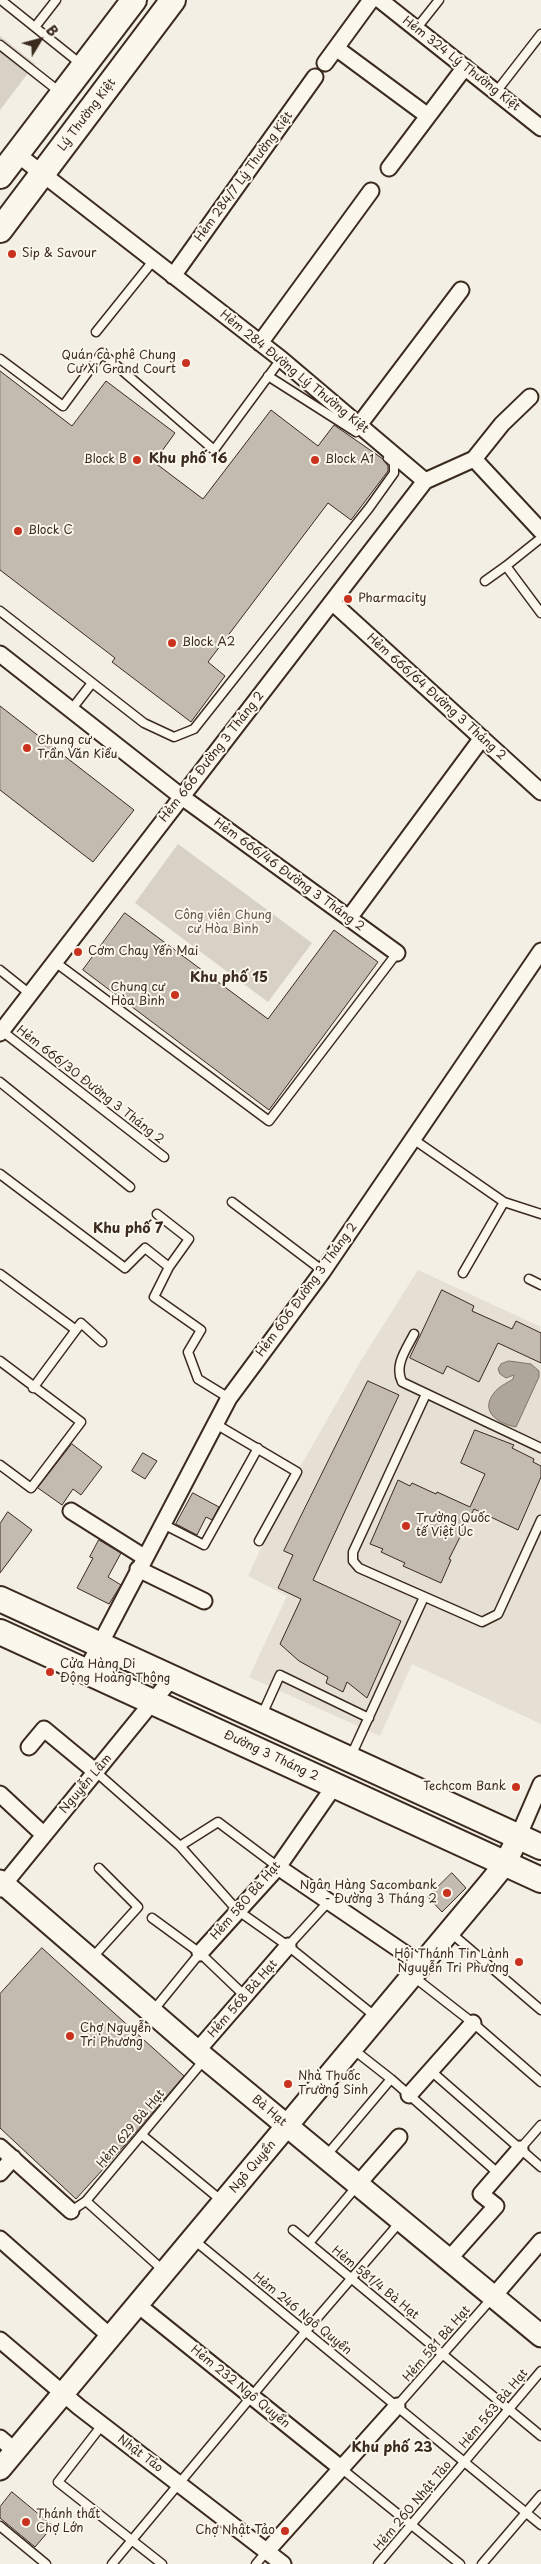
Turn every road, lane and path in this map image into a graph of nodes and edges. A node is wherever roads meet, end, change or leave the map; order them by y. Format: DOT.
graph roads {
  1 [pos="0,0"];
  2 [pos="56,0"];
  3 [pos="134,0"];
  4 [pos="172,0"];
  5 [pos="372,0"];
  6 [pos="380,0"];
  7 [pos="439,0"];
  8 [pos="35,27"];
  9 [pos="416,29"];
  10 [pos="541,34"];
  11 [pos="0,45"];
  12 [pos="336,48"];
  13 [pos="325,63"];
  14 [pos="84,66"];
  15 [pos="465,67"];
  16 [pos="316,77"];
  17 [pos="496,92"];
  18 [pos="62,94"];
  19 [pos="428,116"];
  20 [pos="541,128"];
  21 [pos="17,154"];
  22 [pos="389,168"];
  23 [pos="43,174"];
  24 [pos="0,176"];
  25 [pos="371,191"];
  26 [pos="0,230"];
  27 [pos="153,260"];
  28 [pos="173,276"];
  29 [pos="461,290"];
  30 [pos="96,332"];
  31 [pos="260,343"];
  32 [pos="0,359"];
  33 [pos="281,359"];
  34 [pos="268,376"];
  35 [pos="530,397"];
  36 [pos="359,425"];
  37 [pos="474,459"];
  38 [pos="425,481"];
  39 [pos="541,531"];
  40 [pos="541,538"];
  41 [pos="506,566"];
  42 [pos="485,581"];
  43 [pos="332,602"];
  44 [pos="0,611"];
  45 [pos="541,612"];
  46 [pos="0,654"];
  47 [pos="92,683"];
  48 [pos="71,710"];
  49 [pos="482,738"];
  50 [pos="541,792"];
  51 [pos="182,797"];
  52 [pos="349,918"];
  53 [pos="541,951"];
  54 [pos="397,953"];
  55 [pos="55,962"];
  56 [pos="0,970"];
  57 [pos="30,994"];
  58 [pos="1,1032"];
  59 [pos="0,1082"];
  60 [pos="413,1139"];
  61 [pos="164,1157"];
  62 [pos="0,1174"];
  63 [pos="130,1187"];
  64 [pos="232,1202"];
  65 [pos="504,1202"];
  66 [pos="157,1214"];
  67 [pos="541,1214"];
  68 [pos="169,1267"];
  69 [pos="323,1271"];
  70 [pos="0,1274"];
  71 [pos="463,1274"];
  72 [pos="529,1279"];
  73 [pos="541,1285"];
  74 [pos="76,1330"];
  75 [pos="414,1334"];
  76 [pos="102,1342"];
  77 [pos="0,1361"];
  78 [pos="33,1388"];
  79 [pos="426,1394"];
  80 [pos="229,1398"];
  81 [pos="214,1423"];
  82 [pos="258,1448"];
  83 [pos="541,1448"];
  84 [pos="0,1465"];
  85 [pos="72,1511"];
  86 [pos="541,1520"];
  87 [pos="162,1524"];
  88 [pos="260,1541"];
  89 [pos="141,1563"];
  90 [pos="424,1597"];
  91 [pos="0,1599"];
  92 [pos="204,1602"];
  93 [pos="0,1632"];
  94 [pos="100,1645"];
  95 [pos="86,1671"];
  96 [pos="172,1678"];
  97 [pos="154,1702"];
  98 [pos="369,1718"];
  99 [pos="260,1719"];
  100 [pos="29,1747"];
  101 [pos="350,1760"];
  102 [pos="96,1772"];
  103 [pos="541,1784"];
  104 [pos="335,1785"];
  105 [pos="0,1794"];
  106 [pos="44,1835"];
  107 [pos="518,1836"];
  108 [pos="180,1846"];
  109 [pos="541,1847"];
  110 [pos="505,1864"];
  111 [pos="278,1867"];
  112 [pos="99,1868"];
  113 [pos="541,1880"];
  114 [pos="1,1885"];
  115 [pos="330,1900"];
  116 [pos="237,1910"];
  117 [pos="152,1918"];
  118 [pos="449,1932"];
  119 [pos="288,1946"];
  120 [pos="200,1954"];
  121 [pos="90,1960"];
  122 [pos="417,1970"];
  123 [pos="245,1996"];
  124 [pos="541,2010"];
  125 [pos="152,2012"];
  126 [pos="377,2018"];
  127 [pos="472,2023"];
  128 [pos="352,2048"];
  129 [pos="201,2055"];
  130 [pos="431,2071"];
  131 [pos="391,2079"];
  132 [pos="541,2082"];
  133 [pos="409,2095"];
  134 [pos="541,2125"];
  135 [pos="287,2126"];
  136 [pos="142,2135"];
  137 [pos="399,2137"];
  138 [pos="0,2147"];
  139 [pos="520,2149"];
  140 [pos="325,2157"];
  141 [pos="13,2158"];
  142 [pos="541,2167"];
  143 [pos="0,2173"];
  144 [pos="499,2174"];
  145 [pos="358,2184"];
  146 [pos="86,2201"];
  147 [pos="224,2202"];
  148 [pos="71,2211"];
  149 [pos="402,2220"];
  150 [pos="293,2230"];
  151 [pos="0,2239"];
  152 [pos="193,2239"];
  153 [pos="541,2241"];
  154 [pos="308,2243"];
  155 [pos="449,2259"];
  156 [pos="166,2272"];
  157 [pos="352,2279"];
  158 [pos="493,2296"];
  159 [pos="138,2305"];
  160 [pos="306,2331"];
  161 [pos="540,2332"];
  162 [pos="112,2337"];
  163 [pos="0,2340"];
  164 [pos="443,2353"];
  165 [pos="541,2370"];
  166 [pos="63,2395"];
  167 [pos="251,2396"];
  168 [pos="397,2406"];
  169 [pos="509,2410"];
  170 [pos="102,2425"];
  171 [pos="541,2436"];
  172 [pos="8,2444"];
  173 [pos="465,2462"];
  174 [pos="0,2469"];
  175 [pos="342,2469"];
  176 [pos="180,2484"];
  177 [pos="541,2495"];
  178 [pos="526,2512"];
  179 [pos="412,2525"];
  180 [pos="541,2525"];
  181 [pos="0,2526"];
  182 [pos="132,2540"];
  183 [pos="267,2551"];
  184 [pos="46,2564"];
  185 [pos="112,2564"];
  186 [pos="162,2564"];
  187 [pos="256,2564"];
  188 [pos="283,2564"];
  189 [pos="378,2564"];
  190 [pos="460,2564"];
  191 [pos="482,2564"];
  1 -- 8 [label="lane"];
  2 -- 8 [label="lane"];
  3 -- 14 [label="main road"];
  4 -- 23 [label="main road, Lý Thường Kiệt"];
  5 -- 12 [label="street"];
  6 -- 9 [label="street, Hẻm 324 Lý Thường Kiệt"];
  7 -- 9 [label="lane"];
  8 -- 14 [label="lane"];
  9 -- 15 [label="street, Hẻm 324 Lý Thường Kiệt"];
  10 -- 17 [label="lane"];
  11 -- 18 [label="lane"];
  12 -- 13 [label="street"];
  12 -- 19 [label="street"];
  14 -- 18 [label="main road"];
  15 -- 17 [label="street, Hẻm 324 Lý Thường Kiệt"];
  15 -- 19 [label="street"];
  16 -- 28 [label="street, Hẻm 284/7 Lý Thường Kiệt"];
  17 -- 20 [label="street, Hẻm 324 Lý Thường Kiệt"];
  18 -- 21 [label="main road"];
  19 -- 22 [label="street"];
  21 -- 23 [label="street, Hẻm 284 Đường Lý Thường Kiệt"];
  21 -- 24 [label="main road"];
  23 -- 26 [label="main road, Lý Thường Kiệt"];
  23 -- 27 [label="street, Hẻm 284 Đường Lý Thường Kiệt"];
  25 -- 31 [label="street"];
  27 -- 28 [label="street, Hẻm 284 Đường Lý Thường Kiệt"];
  27 -- 30 [label="lane"];
  28 -- 31 [label="street, Hẻm 284 Đường Lý Thường Kiệt"];
  29 -- 36 [label="street"];
  31 -- 33 [label="street, Hẻm 284 Đường Lý Thường Kiệt"];
  32 -- 34 [label="lane"];
  33 -- 34 [label="lane"];
  33 -- 36 [label="street, Hẻm 284 Đường Lý Thường Kiệt"];
  34 -- 47 [label="lane"];
  35 -- 37 [label="street"];
  36 -- 38 [label="street, Hẻm 284 Đường Lý Thường Kiệt"];
  37 -- 38 [label="street"];
  37 -- 39 [label="street"];
  38 -- 43 [label="street, Hẻm 666 Đường 3 Tháng 2"];
  40 -- 41 [label="lane"];
  41 -- 42 [label="lane"];
  41 -- 45 [label="lane"];
  43 -- 49 [label="street, Hẻm 666/64 Đường 3 Tháng 2"];
  43 -- 51 [label="street, Hẻm 666 Đường 3 Tháng 2"];
  44 -- 47 [label="lane"];
  46 -- 48 [label="street, Hẻm 666/46 Đường 3 Tháng 2"];
  47 -- 48 [label="lane"];
  48 -- 51 [label="street, Hẻm 666/46 Đường 3 Tháng 2"];
  49 -- 50 [label="street, Hẻm 666/64 Đường 3 Tháng 2"];
  49 -- 52 [label="street"];
  51 -- 52 [label="street, Hẻm 666/46 Đường 3 Tháng 2"];
  51 -- 55 [label="street, Hẻm 666 Đường 3 Tháng 2"];
  52 -- 54 [label="street, Hẻm 666/46 Đường 3 Tháng 2"];
  53 -- 60 [label="street, Hẻm 606 Đường 3 Tháng 2"];
  54 -- 55 [label="lane"];
  55 -- 57 [label="street, Hẻm 666 Đường 3 Tháng 2"];
  56 -- 57 [label="lane"];
  57 -- 58 [label="street, Hẻm 666 Đường 3 Tháng 2"];
  58 -- 61 [label="lane, Hẻm 666/30 Đường 3 Tháng 2"];
  59 -- 63 [label="lane"];
  60 -- 65 [label="lane"];
  60 -- 69 [label="street, Hẻm 606 Đường 3 Tháng 2"];
  62 -- 68 [label="lane"];
  64 -- 69 [label="lane"];
  65 -- 67 [label="lane"];
  65 -- 71 [label="lane"];
  66 -- 68 [label="lane"];
  68 -- 80 [label="lane"];
  69 -- 80 [label="street, Hẻm 606 Đường 3 Tháng 2"];
  70 -- 74 [label="lane"];
  72 -- 73 [label="lane"];
  74 -- 76 [label="lane"];
  74 -- 78 [label="lane"];
  75 -- 79 [label="lane"];
  77 -- 78 [label="lane"];
  78 -- 84 [label="lane"];
  79 -- 83 [label="lane"];
  79 -- 90 [label="lane"];
  80 -- 81 [label="street, Hẻm 606 Đường 3 Tháng 2"];
  81 -- 82 [label="lane"];
  81 -- 87 [label="street, Hẻm 606 Đường 3 Tháng 2"];
  82 -- 87 [label="lane"];
  82 -- 88 [label="lane"];
  85 -- 89 [label="street"];
  86 -- 90 [label="lane"];
  87 -- 89 [label="street, Hẻm 606 Đường 3 Tháng 2"];
  89 -- 92 [label="street"];
  89 -- 94 [label="street, Hẻm 606 Đường 3 Tháng 2"];
  90 -- 98 [label="lane"];
  91 -- 94 [label="main road"];
  93 -- 95 [label="main road, Đường 3 Tháng 2"];
  94 -- 95 [label="street, Hẻm 606 Đường 3 Tháng 2"];
  94 -- 96 [label="main road"];
  95 -- 97 [label="main road, Đường 3 Tháng 2"];
  96 -- 97 [label="street, Nguyễn Lâm"];
  96 -- 99 [label="main road"];
  97 -- 102 [label="street, Nguyễn Lâm"];
  97 -- 104 [label="main road, Đường 3 Tháng 2"];
  98 -- 99 [label="lane"];
  98 -- 101 [label="lane"];
  99 -- 101 [label="main road"];
  100 -- 102 [label="street"];
  101 -- 107 [label="main road"];
  102 -- 106 [label="street, Nguyễn Lâm"];
  102 -- 108 [label="lane"];
  103 -- 107 [label="street"];
  104 -- 110 [label="main road, Đường 3 Tháng 2"];
  104 -- 111 [label="street, Hẻm 580 Bà Hạt"];
  105 -- 106 [label="street"];
  106 -- 114 [label="street, Nguyễn Lâm"];
  107 -- 109 [label="main road"];
  107 -- 110 [label="street, Ngô Quyền"];
  108 -- 111 [label="lane"];
  108 -- 116 [label="lane"];
  110 -- 113 [label="main road, Đường 3 Tháng 2"];
  110 -- 118 [label="street, Ngô Quyền"];
  111 -- 115 [label="street"];
  111 -- 116 [label="street, Hẻm 580 Bà Hạt"];
  112 -- 121 [label="lane"];
  114 -- 121 [label="street, Bà Hạt"];
  115 -- 119 [label="lane"];
  115 -- 122 [label="street"];
  116 -- 119 [label="lane"];
  116 -- 120 [label="street, Hẻm 580 Bà Hạt"];
  117 -- 120 [label="lane"];
  118 -- 122 [label="street, Ngô Quyền"];
  118 -- 124 [label="lane"];
  119 -- 123 [label="street, Hẻm 568 Bà Hạt"];
  119 -- 126 [label="lane"];
  120 -- 123 [label="lane"];
  120 -- 125 [label="lane, Hẻm 580 Bà Hạt"];
  121 -- 125 [label="street, Bà Hạt"];
  122 -- 126 [label="street, Ngô Quyền"];
  122 -- 127 [label="lane"];
  123 -- 129 [label="street, Hẻm 568 Bà Hạt"];
  125 -- 129 [label="street, Bà Hạt"];
  126 -- 128 [label="street, Ngô Quyền"];
  127 -- 130 [label="street"];
  127 -- 132 [label="lane"];
  128 -- 131 [label="lane"];
  128 -- 135 [label="street, Ngô Quyền"];
  129 -- 135 [label="street, Bà Hạt"];
  129 -- 136 [label="lane, Hẻm 629 Bà Hạt"];
  130 -- 133 [label="street"];
  130 -- 139 [label="lane"];
  131 -- 133 [label="lane"];
  131 -- 140 [label="lane"];
  133 -- 144 [label="lane"];
  134 -- 139 [label="lane"];
  135 -- 140 [label="street, Bà Hạt"];
  135 -- 147 [label="street, Ngô Quyền"];
  136 -- 146 [label="lane, Hẻm 629 Bà Hạt"];
  136 -- 147 [label="lane"];
  137 -- 145 [label="street"];
  138 -- 141 [label="street"];
  139 -- 142 [label="lane"];
  139 -- 144 [label="street"];
  140 -- 145 [label="street, Bà Hạt"];
  141 -- 143 [label="street"];
  141 -- 148 [label="street"];
  144 -- 155 [label="street"];
  145 -- 149 [label="street, Bà Hạt"];
  145 -- 154 [label="lane"];
  146 -- 148 [label="lane, Hẻm 629 Bà Hạt"];
  146 -- 156 [label="lane"];
  147 -- 152 [label="street, Ngô Quyền"];
  149 -- 155 [label="street, Bà Hạt"];
  149 -- 157 [label="lane"];
  150 -- 154 [label="lane, Hẻm 581/4 Bà Hạt"];
  151 -- 162 [label="street"];
  152 -- 156 [label="street, Ngô Quyền"];
  152 -- 160 [label="lane, Hẻm 246 Ngô Quyền"];
  153 -- 158 [label="street"];
  154 -- 157 [label="lane, Hẻm 581/4 Bà Hạt"];
  155 -- 158 [label="street, Bà Hạt"];
  156 -- 159 [label="street, Ngô Quyền"];
  157 -- 160 [label="lane"];
  157 -- 164 [label="lane, Hẻm 581/4 Bà Hạt"];
  158 -- 161 [label="street, Bà Hạt"];
  158 -- 164 [label="lane, Hẻm 581 Bà Hạt"];
  159 -- 162 [label="street, Ngô Quyền"];
  159 -- 167 [label="street, Hẻm 232 Ngô Quyền"];
  160 -- 167 [label="lane"];
  160 -- 168 [label="lane, Hẻm 246 Ngô Quyền"];
  162 -- 166 [label="street, Ngô Quyền"];
  163 -- 166 [label="street, Nhật Tảo"];
  164 -- 168 [label="lane, Hẻm 581 Bà Hạt"];
  164 -- 169 [label="lane, Hẻm 581/4 Bà Hạt"];
  165 -- 169 [label="lane, Hẻm 563 Bà Hạt"];
  166 -- 170 [label="street, Nhật Tảo"];
  166 -- 172 [label="street, Ngô Quyền"];
  167 -- 175 [label="street, Hẻm 232 Ngô Quyền"];
  167 -- 176 [label="lane"];
  168 -- 173 [label="lane, Hẻm 246 Ngô Quyền"];
  168 -- 175 [label="street"];
  169 -- 171 [label="lane, Hẻm 581/4 Bà Hạt"];
  169 -- 173 [label="lane, Hẻm 563 Bà Hạt"];
  170 -- 176 [label="street, Nhật Tảo"];
  170 -- 182 [label="lane"];
  172 -- 174 [label="street, Ngô Quyền"];
  173 -- 178 [label="lane, Hẻm 246 Ngô Quyền"];
  173 -- 179 [label="lane, Hẻm 260 Nhật Tảo"];
  175 -- 179 [label="lane"];
  175 -- 183 [label="street"];
  176 -- 182 [label="lane"];
  176 -- 183 [label="street, Nhật Tảo"];
  177 -- 178 [label="lane"];
  178 -- 180 [label="lane, Hẻm 246 Ngô Quyền"];
  178 -- 191 [label="lane"];
  179 -- 189 [label="lane, Hẻm 260 Nhật Tảo"];
  179 -- 190 [label="lane"];
  181 -- 184 [label="lane"];
  182 -- 185 [label="lane"];
  182 -- 186 [label="lane"];
  183 -- 187 [label="lane"];
  183 -- 188 [label="street, Nhật Tảo"];
}
